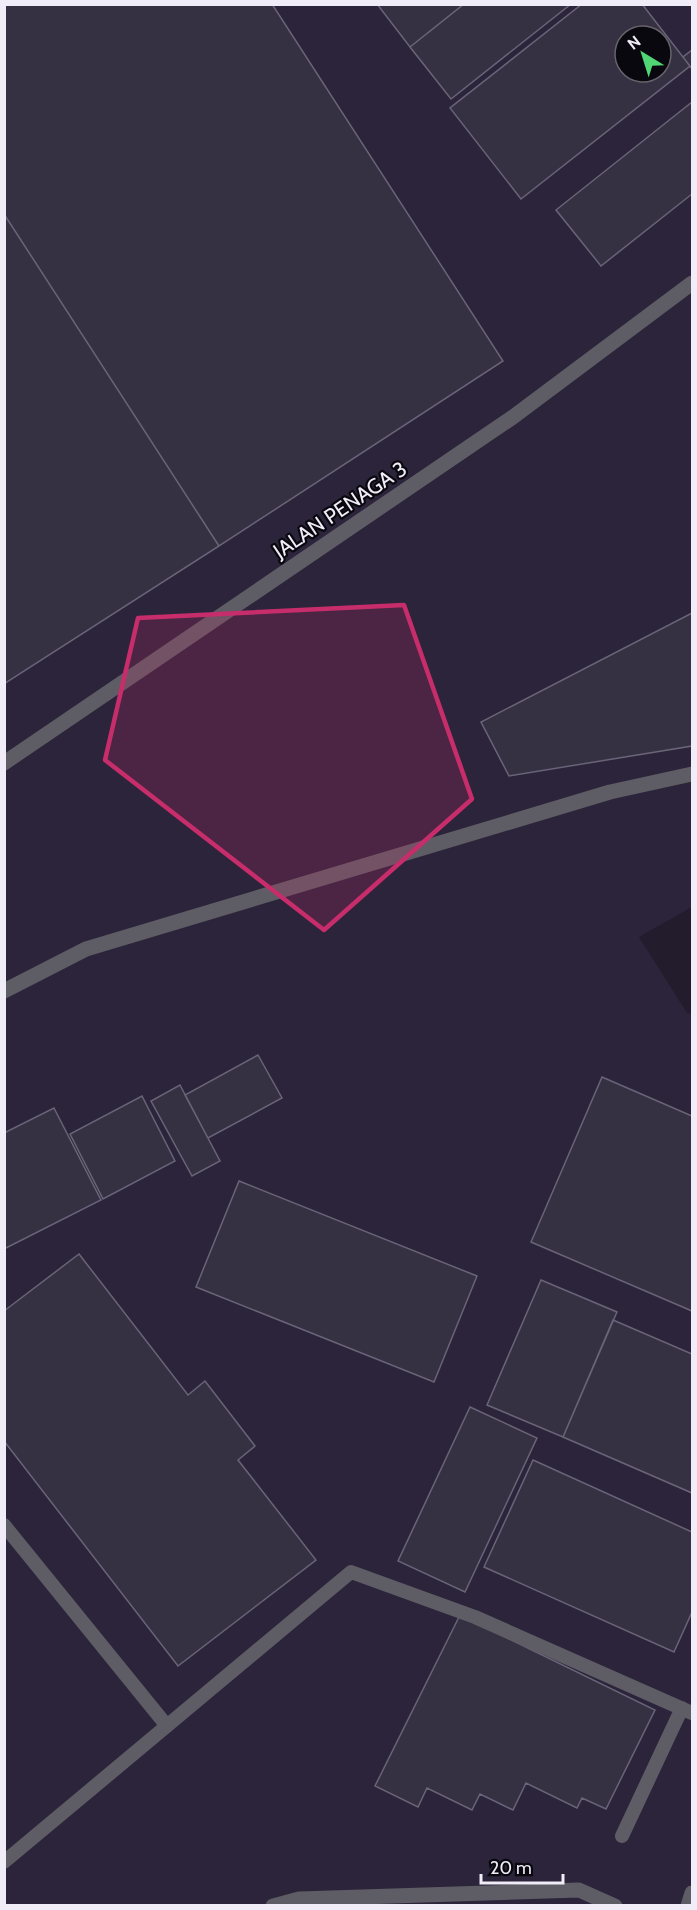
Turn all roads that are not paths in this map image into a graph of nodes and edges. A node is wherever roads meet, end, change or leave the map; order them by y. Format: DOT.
graph roads {
  1 [pos="693,283"];
  2 [pos="4,763"];
  3 [pos="693,774"];
  4 [pos="4,991"];
  5 [pos="4,1525"];
  6 [pos="687,1710"];
  7 [pos="167,1726"];
  8 [pos="622,1836"];
  9 [pos="4,1862"];
  10 [pos="693,1893"];
  11 [pos="273,1905"];
  12 [pos="615,1905"];
  13 [pos="688,1905"];
  1 -- 2 [label="street, JALAN PENAGA 3"];
  3 -- 4 [label="street"];
  5 -- 7 [label="lane"];
  6 -- 7 [label="lane"];
  6 -- 8 [label="lane"];
  7 -- 9 [label="lane"];
  10 -- 13 [label="street"];
  11 -- 12 [label="street"];
}
